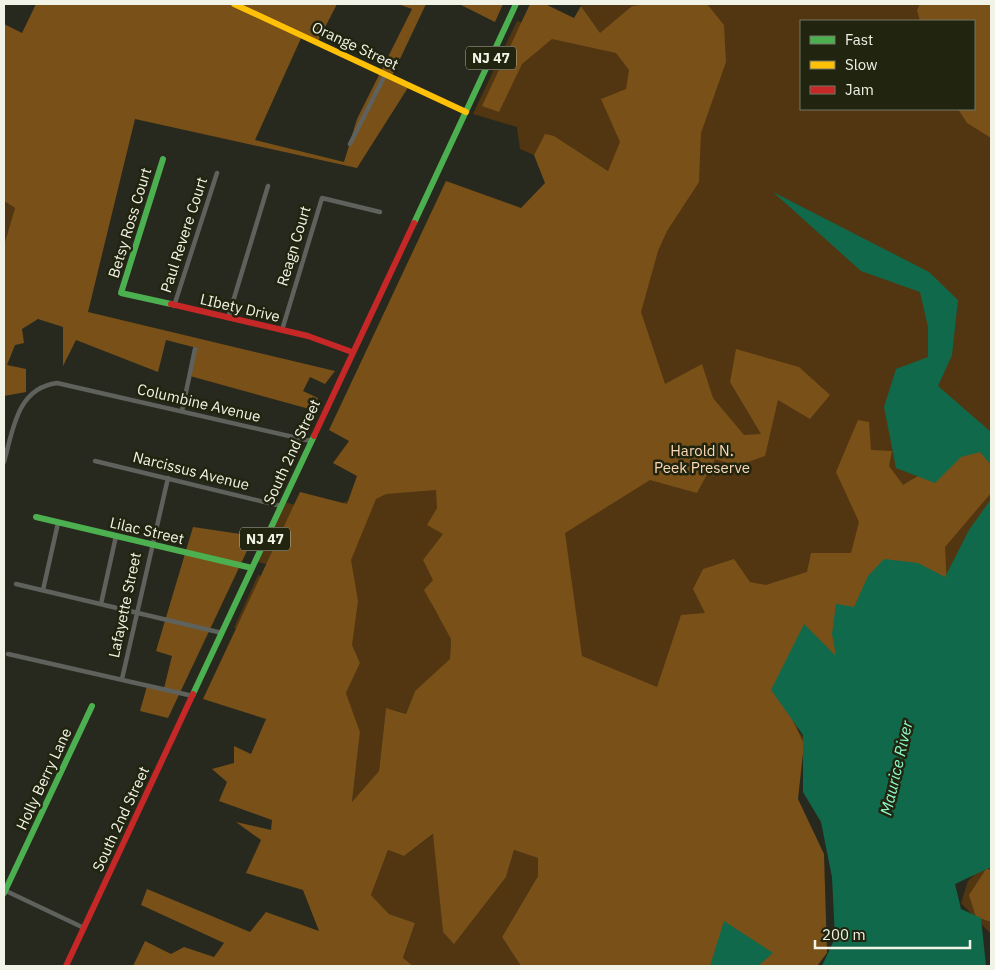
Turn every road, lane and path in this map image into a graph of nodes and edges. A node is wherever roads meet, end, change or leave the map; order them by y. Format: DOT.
graph roads {
  1 [pos="234,4"];
  2 [pos="516,4"];
  3 [pos="385,75"];
  4 [pos="466,112"];
  5 [pos="350,144"];
  6 [pos="163,159"];
  7 [pos="217,173"];
  8 [pos="268,186"];
  9 [pos="380,212"];
  10 [pos="121,293"];
  11 [pos="174,306"];
  12 [pos="228,318"];
  13 [pos="282,330"];
  14 [pos="195,349"];
  15 [pos="352,352"];
  16 [pos="182,412"];
  17 [pos="311,441"];
  18 [pos="6,446"];
  19 [pos="95,461"];
  20 [pos="4,462"];
  21 [pos="168,478"];
  22 [pos="281,506"];
  23 [pos="36,518"];
  24 [pos="58,523"];
  25 [pos="116,536"];
  26 [pos="151,545"];
  27 [pos="252,568"];
  28 [pos="16,584"];
  29 [pos="43,590"];
  30 [pos="101,604"];
  31 [pos="136,612"];
  32 [pos="222,633"];
  33 [pos="8,654"];
  34 [pos="122,680"];
  35 [pos="193,696"];
  36 [pos="92,706"];
  37 [pos="4,891"];
  38 [pos="84,928"];
  39 [pos="66,966"];
  1 -- 3 [label="main road, Orange Street"];
  2 -- 4 [label="main road, South 2nd Street / NJ 47"];
  3 -- 4 [label="main road, Orange Street"];
  3 -- 5 [label="street"];
  4 -- 15 [label="main road, South 2nd Street / NJ 47"];
  6 -- 10 [label="main road, Betsy Ross Court"];
  7 -- 11 [label="street, Paul Revere Court"];
  8 -- 12 [label="street"];
  9 -- 13 [label="street, Reagn Court"];
  10 -- 11 [label="main road, LIbety Drive"];
  11 -- 12 [label="main road, LIbety Drive"];
  12 -- 13 [label="main road, LIbety Drive"];
  13 -- 15 [label="main road, LIbety Drive"];
  14 -- 16 [label="street"];
  15 -- 17 [label="main road, South 2nd Street / NJ 47"];
  16 -- 17 [label="street, Columbine Avenue"];
  16 -- 18 [label="street, Columbine Avenue"];
  17 -- 22 [label="main road, South 2nd Street / NJ 47"];
  18 -- 20 [label="street, Columbine Avenue"];
  19 -- 21 [label="street, Narcissus Avenue"];
  21 -- 22 [label="street, Narcissus Avenue"];
  21 -- 26 [label="street, Lafayette Street"];
  22 -- 27 [label="main road, South 2nd Street / NJ 47"];
  23 -- 24 [label="main road, Lilac Street"];
  24 -- 25 [label="main road, Lilac Street"];
  24 -- 29 [label="street"];
  25 -- 26 [label="main road, Lilac Street"];
  25 -- 30 [label="street"];
  26 -- 27 [label="main road, Lilac Street"];
  26 -- 31 [label="street, Lafayette Street"];
  27 -- 32 [label="main road, South 2nd Street / NJ 47"];
  28 -- 29 [label="street"];
  29 -- 30 [label="street"];
  30 -- 31 [label="street"];
  31 -- 32 [label="street"];
  31 -- 34 [label="street, Lafayette Street"];
  32 -- 35 [label="main road, South 2nd Street / NJ 47"];
  33 -- 34 [label="street"];
  34 -- 35 [label="street"];
  35 -- 38 [label="main road, South 2nd Street / NJ 47"];
  36 -- 37 [label="main road, Holly Berry Lane"];
  37 -- 38 [label="street"];
  38 -- 39 [label="main road, South 2nd Street / NJ 47"];
}
